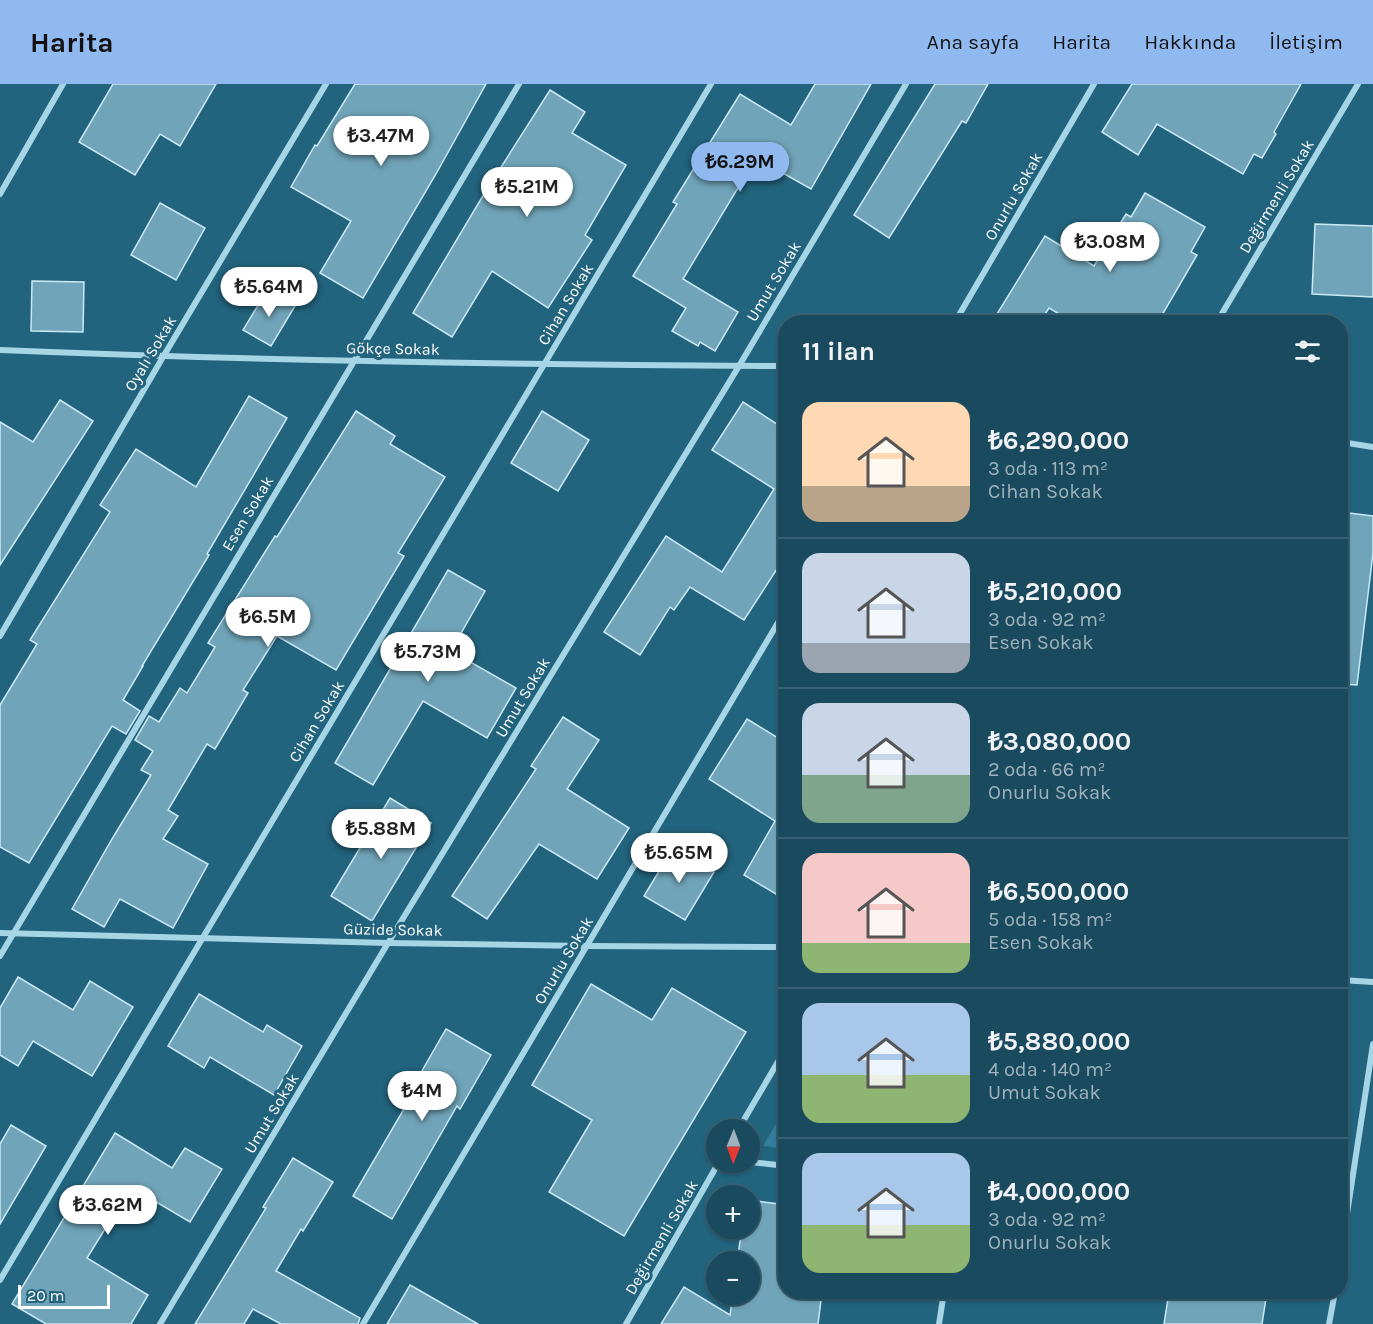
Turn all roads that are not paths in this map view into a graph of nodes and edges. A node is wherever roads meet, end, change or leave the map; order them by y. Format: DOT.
graph roads {
  1 [pos="63,84"];
  2 [pos="326,84"];
  3 [pos="519,84"];
  4 [pos="711,84"];
  5 [pos="906,84"];
  6 [pos="1094,84"];
  7 [pos="1358,84"];
  8 [pos="0,194"];
  9 [pos="959,315"];
  10 [pos="1220,315"];
  11 [pos="0,350"];
  12 [pos="163,357"];
  13 [pos="354,360"];
  14 [pos="545,364"];
  15 [pos="739,366"];
  16 [pos="778,366"];
  17 [pos="1348,443"];
  18 [pos="1373,447"];
  19 [pos="778,622"];
  20 [pos="0,636"];
  21 [pos="0,933"];
  22 [pos="13,933"];
  23 [pos="202,939"];
  24 [pos="388,943"];
  25 [pos="586,946"];
  26 [pos="778,947"];
  27 [pos="0,956"];
  28 [pos="1348,980"];
  29 [pos="1373,982"];
  30 [pos="1373,1044"];
  31 [pos="778,1062"];
  32 [pos="744,1119"];
  33 [pos="760,1163"];
  34 [pos="778,1165"];
  35 [pos="713,1173"];
  36 [pos="1348,1194"];
  37 [pos="0,1280"];
  38 [pos="943,1299"];
  39 [pos="1334,1299"];
  40 [pos="160,1324"];
  41 [pos="363,1324"];
  42 [pos="626,1324"];
  43 [pos="939,1324"];
  44 [pos="1329,1324"];
  1 -- 8 [label="street"];
  2 -- 12 [label="street, Oyalı Sokak"];
  3 -- 13 [label="street, Esen Sokak"];
  4 -- 14 [label="street, Cihan Sokak"];
  5 -- 15 [label="street, Umut Sokak"];
  6 -- 9 [label="street, Onurlu Sokak"];
  7 -- 10 [label="street, Değirmenli Sokak"];
  11 -- 12 [label="street, Gökçe Sokak"];
  12 -- 13 [label="street, Gökçe Sokak"];
  12 -- 20 [label="street, Oyalı Sokak"];
  13 -- 14 [label="street, Gökçe Sokak"];
  13 -- 22 [label="street, Esen Sokak"];
  14 -- 15 [label="street, Gökçe Sokak"];
  14 -- 23 [label="street, Cihan Sokak"];
  15 -- 16 [label="street, Gökçe Sokak"];
  15 -- 24 [label="street, Umut Sokak"];
  17 -- 18 [label="street"];
  19 -- 25 [label="street, Onurlu Sokak"];
  21 -- 22 [label="street, Güzide Sokak"];
  22 -- 23 [label="street, Güzide Sokak"];
  22 -- 27 [label="street, Esen Sokak"];
  23 -- 24 [label="street, Güzide Sokak"];
  23 -- 37 [label="street, Cihan Sokak"];
  24 -- 25 [label="street, Güzide Sokak"];
  24 -- 40 [label="street, Umut Sokak"];
  25 -- 26 [label="street, Güzide Sokak"];
  25 -- 41 [label="street, Onurlu Sokak"];
  28 -- 29 [label="street"];
  30 -- 36 [label="street"];
  31 -- 32 [label="street"];
  33 -- 34 [label="street"];
  35 -- 42 [label="street, Değirmenli Sokak"];
  38 -- 43 [label="street"];
  39 -- 44 [label="street"];
}
